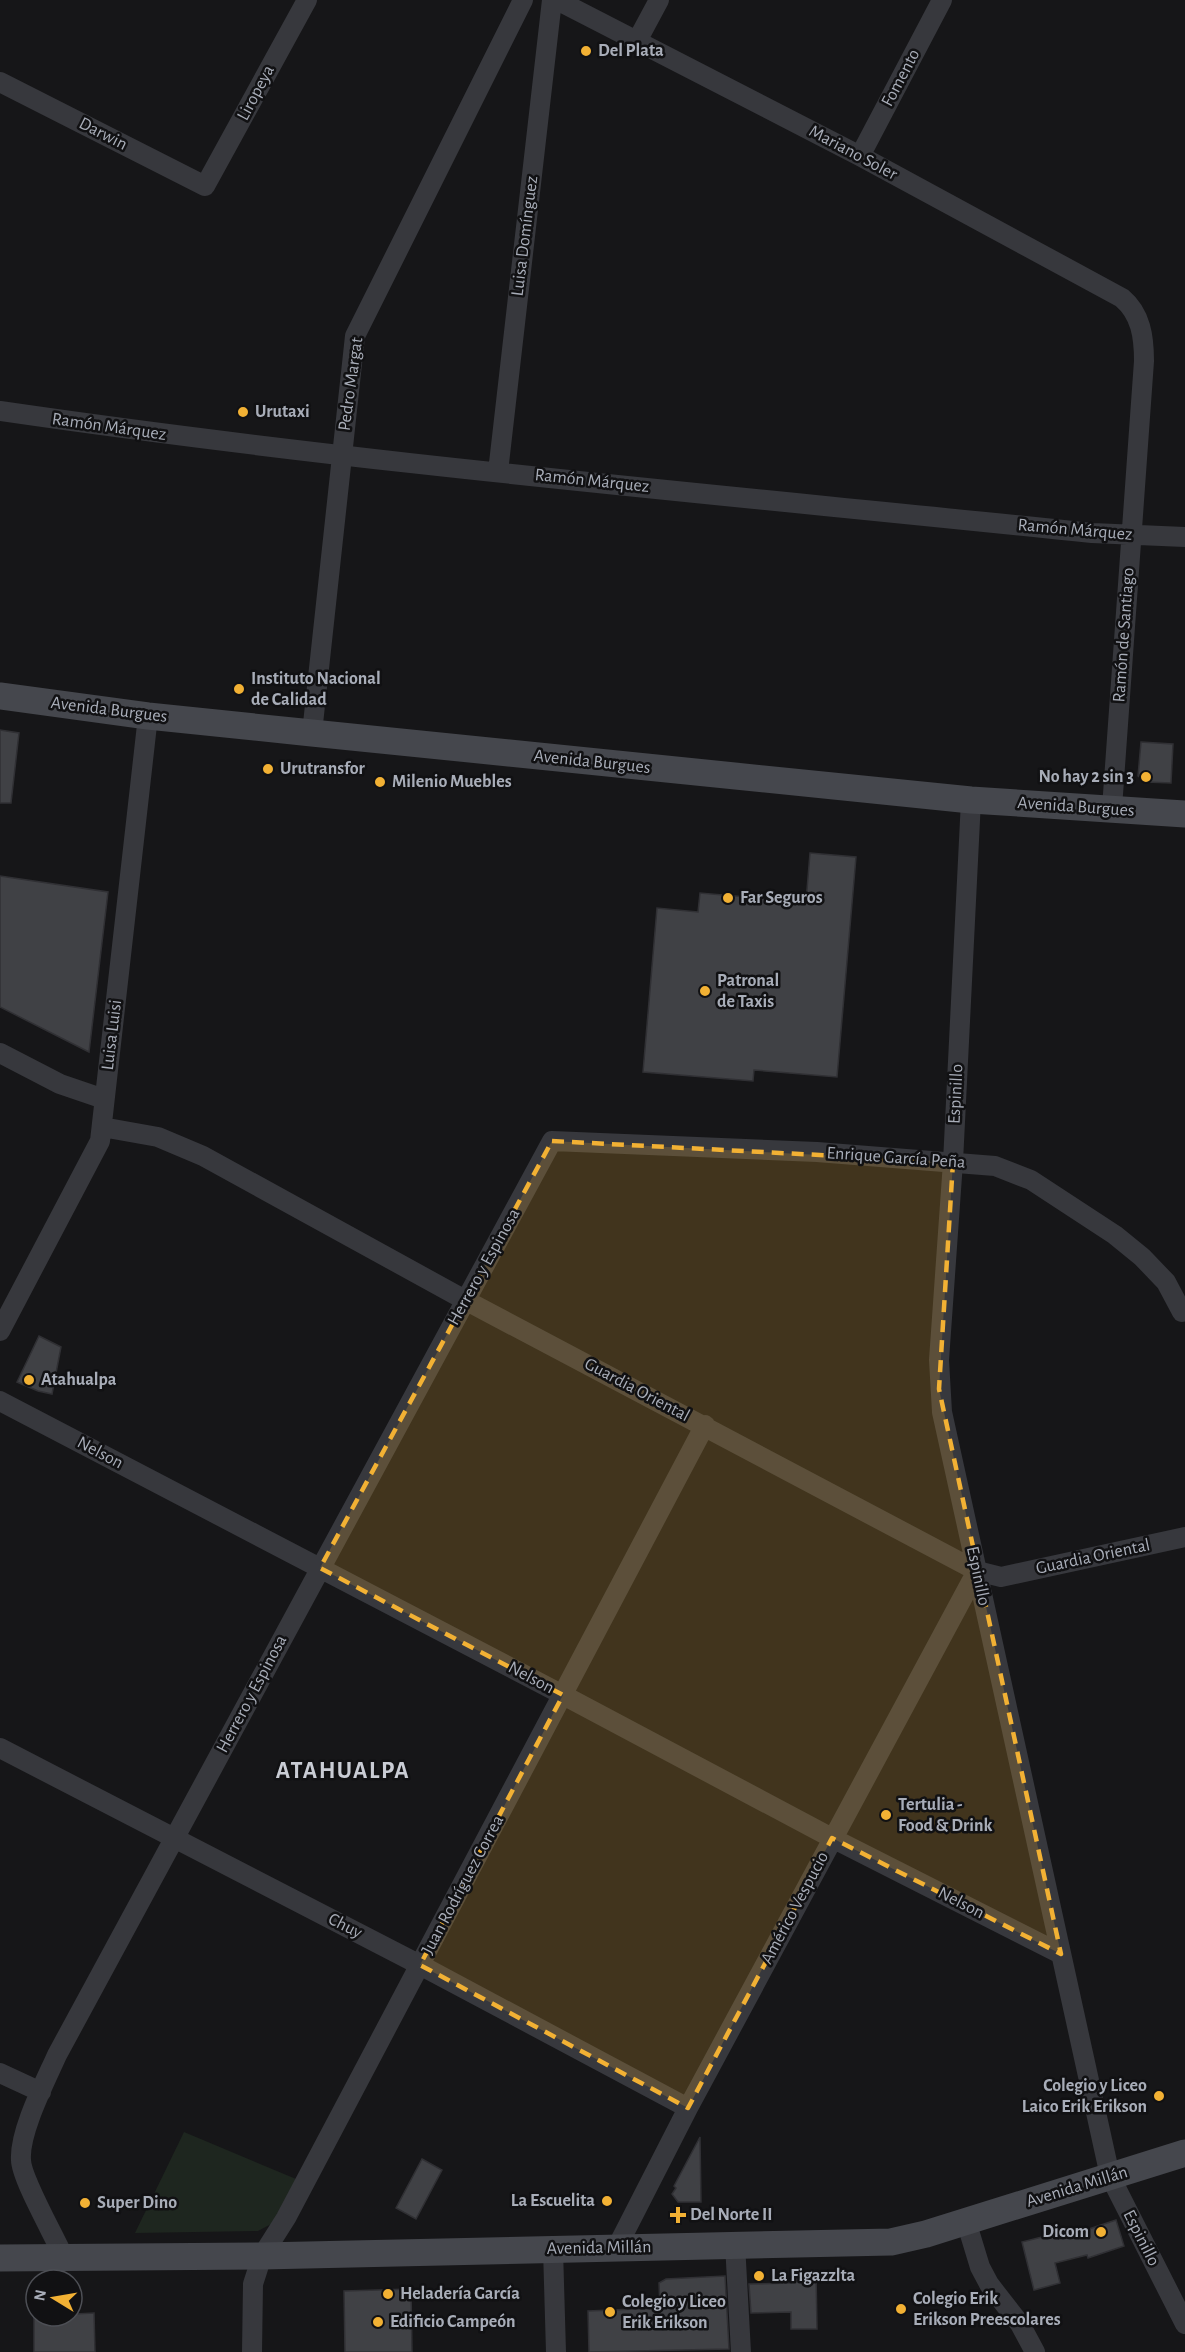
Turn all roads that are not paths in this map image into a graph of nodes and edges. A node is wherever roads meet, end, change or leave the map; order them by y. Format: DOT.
graph roads {
  1 [pos="307,0"];
  2 [pos="523,0"];
  3 [pos="555,0"];
  4 [pos="659,0"];
  5 [pos="942,0"];
  6 [pos="637,41"];
  7 [pos="0,82"];
  8 [pos="860,156"];
  9 [pos="206,186"];
  10 [pos="1138,320"];
  11 [pos="0,411"];
  12 [pos="342,456"];
  13 [pos="498,472"];
  14 [pos="1131,535"];
  15 [pos="1185,537"];
  16 [pos="0,696"];
  17 [pos="148,716"];
  18 [pos="312,733"];
  19 [pos="972,800"];
  20 [pos="1112,808"];
  21 [pos="1185,814"];
  22 [pos="0,1053"];
  23 [pos="104,1099"];
  24 [pos="102,1127"];
  25 [pos="552,1141"];
  26 [pos="953,1162"];
  27 [pos="465,1300"];
  28 [pos="1184,1316"];
  29 [pos="0,1330"];
  30 [pos="0,1401"];
  31 [pos="705,1425"];
  32 [pos="1185,1537"];
  33 [pos="320,1568"];
  34 [pos="976,1570"];
  35 [pos="563,1695"];
  36 [pos="0,1748"];
  37 [pos="832,1838"];
  38 [pos="174,1839"];
  39 [pos="1061,1954"];
  40 [pos="420,1965"];
  41 [pos="0,2073"];
  42 [pos="41,2092"];
  43 [pos="688,2108"];
  44 [pos="1185,2153"];
  45 [pos="1110,2176"];
  46 [pos="966,2221"];
  47 [pos="735,2244"];
  48 [pos="617,2247"];
  49 [pos="553,2249"];
  50 [pos="262,2256"];
  51 [pos="0,2258"];
  52 [pos="64,2258"];
  53 [pos="1185,2324"];
  54 [pos="252,2352"];
  55 [pos="556,2352"];
  56 [pos="741,2352"];
  57 [pos="1035,2352"];
  1 -- 9 [label="street, Liropeya"];
  2 -- 12 [label="street, Pedro Margat"];
  3 -- 6 [label="street, Mariano Soler"];
  3 -- 13 [label="street, Luisa Domínguez"];
  4 -- 6 [label="street"];
  5 -- 8 [label="street, Fomento"];
  6 -- 8 [label="street, Mariano Soler"];
  7 -- 9 [label="street, Darwin"];
  8 -- 10 [label="street, Mariano Soler"];
  10 -- 14 [label="street, Ramón de Santiago"];
  11 -- 12 [label="street, Ramón Márquez"];
  12 -- 13 [label="street, Ramón Márquez"];
  12 -- 18 [label="street, Pedro Margat"];
  13 -- 14 [label="street, Ramón Márquez"];
  14 -- 15 [label="street, Ramón Márquez"];
  14 -- 20 [label="street, Ramón de Santiago"];
  16 -- 17 [label="main road, Avenida Burgues"];
  17 -- 18 [label="main road, Avenida Burgues"];
  17 -- 23 [label="street, Luisa Luisi"];
  18 -- 19 [label="main road, Avenida Burgues"];
  19 -- 20 [label="main road, Avenida Burgues"];
  19 -- 26 [label="street, Espinillo"];
  20 -- 21 [label="main road, Avenida Burgues"];
  22 -- 23 [label="street"];
  23 -- 24 [label="street, Luisa Luisi"];
  24 -- 27 [label="street, Guardia Oriental"];
  24 -- 29 [label="street, Luisa Luisi"];
  25 -- 26 [label="street, Enrique García Peña"];
  25 -- 27 [label="street, Herrero y Espinosa"];
  26 -- 28 [label="street, Enrique García Peña"];
  26 -- 34 [label="street, Espinillo"];
  27 -- 31 [label="street, Guardia Oriental"];
  27 -- 33 [label="street, Herrero y Espinosa"];
  30 -- 33 [label="street, Nelson"];
  31 -- 34 [label="street, Guardia Oriental"];
  31 -- 35 [label="street, Juan Rodríguez Correa"];
  32 -- 34 [label="street, Guardia Oriental"];
  33 -- 35 [label="street, Nelson"];
  33 -- 38 [label="street, Herrero y Espinosa"];
  34 -- 37 [label="street, Américo Vespucio"];
  34 -- 39 [label="street, Espinillo"];
  35 -- 37 [label="street, Nelson"];
  35 -- 40 [label="street, Juan Rodríguez Correa"];
  36 -- 38 [label="street, Chuy"];
  37 -- 39 [label="street, Nelson"];
  37 -- 43 [label="street, Américo Vespucio"];
  38 -- 40 [label="street, Chuy"];
  38 -- 42 [label="street, Herrero y Espinosa"];
  39 -- 45 [label="street, Espinillo"];
  40 -- 43 [label="street, Chuy"];
  40 -- 50 [label="street, Juan Rodríguez Correa"];
  41 -- 42 [label="street"];
  42 -- 52 [label="street, Herrero y Espinosa"];
  43 -- 48 [label="street, Américo Vespucio"];
  44 -- 45 [label="main road, Avenida Millán"];
  45 -- 46 [label="main road, Avenida Millán"];
  45 -- 53 [label="street, Espinillo"];
  46 -- 47 [label="main road, Avenida Millán"];
  46 -- 57 [label="street"];
  47 -- 48 [label="main road, Avenida Millán"];
  47 -- 56 [label="street"];
  48 -- 49 [label="main road, Avenida Millán"];
  49 -- 50 [label="main road, Avenida Millán"];
  49 -- 55 [label="street"];
  50 -- 52 [label="main road, Avenida Millán"];
  50 -- 54 [label="street, Juan Rodríguez Correa"];
  51 -- 52 [label="main road, Avenida Millán"];
}
